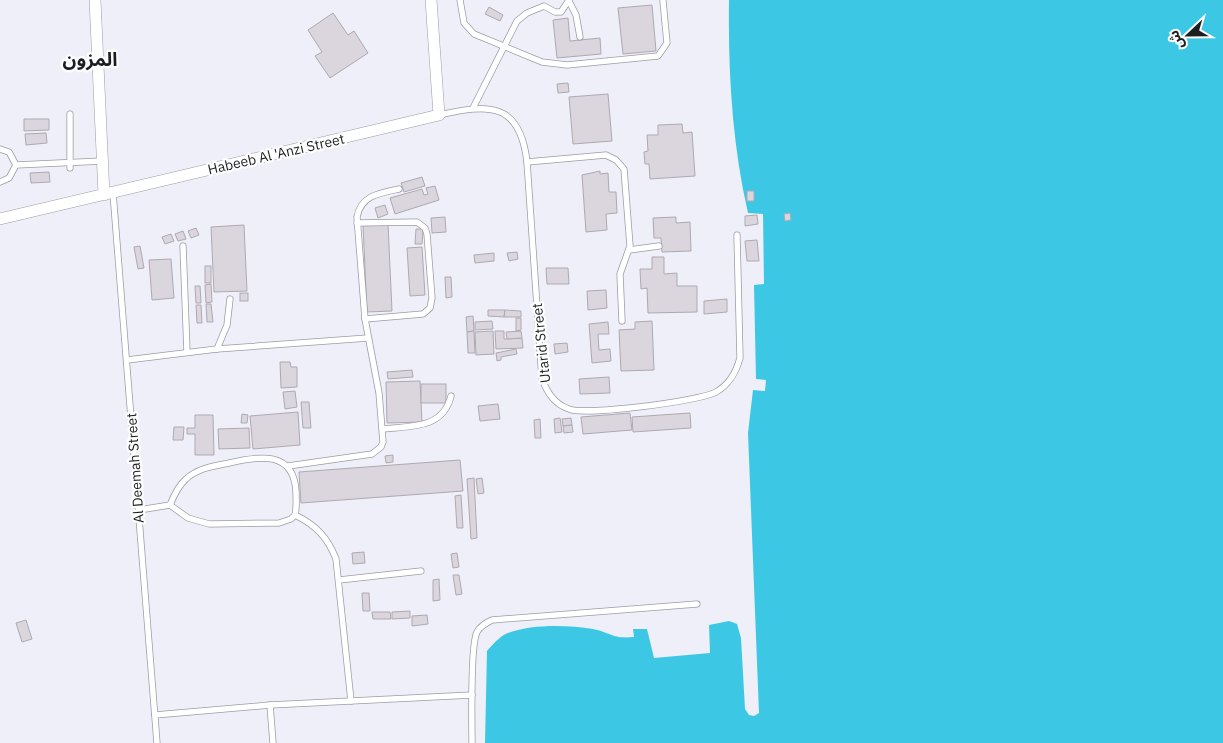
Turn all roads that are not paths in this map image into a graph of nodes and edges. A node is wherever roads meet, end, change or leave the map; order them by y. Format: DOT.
graph roads {
  1 [pos="95,0"];
  2 [pos="431,0"];
  3 [pos="460,0"];
  4 [pos="569,1"];
  5 [pos="663,1"];
  6 [pos="580,37"];
  7 [pos="505,48"];
  8 [pos="473,108"];
  9 [pos="70,114"];
  10 [pos="439,115"];
  11 [pos="0,149"];
  12 [pos="103,161"];
  13 [pos="527,162"];
  14 [pos="16,165"];
  15 [pos="70,165"];
  16 [pos="0,182"];
  17 [pos="399,189"];
  18 [pos="109,194"];
  19 [pos="0,219"];
  20 [pos="357,223"];
  21 [pos="738,235"];
  22 [pos="183,246"];
  23 [pos="659,246"];
  24 [pos="630,250"];
  25 [pos="230,300"];
  26 [pos="365,319"];
  27 [pos="622,321"];
  28 [pos="368,338"];
  29 [pos="217,349"];
  30 [pos="187,352"];
  31 [pos="128,360"];
  32 [pos="451,396"];
  33 [pos="383,429"];
  34 [pos="288,466"];
  35 [pos="170,505"];
  36 [pos="138,510"];
  37 [pos="295,515"];
  38 [pos="421,571"];
  39 [pos="339,580"];
  40 [pos="697,604"];
  41 [pos="472,695"];
  42 [pos="351,701"];
  43 [pos="270,705"];
  44 [pos="155,715"];
  45 [pos="157,743"];
  46 [pos="273,743"];
  47 [pos="472,743"];
  1 -- 12 [label="street"];
  2 -- 10 [label="street"];
  3 -- 7 [label="lane"];
  4 -- 6 [label="lane"];
  4 -- 7 [label="lane"];
  5 -- 7 [label="lane"];
  7 -- 8 [label="lane"];
  8 -- 10 [label="lane, Utarid Street"];
  8 -- 13 [label="lane, Utarid Street"];
  9 -- 15 [label="lane"];
  10 -- 18 [label="street, Habeeb Al 'Anzi Street"];
  11 -- 14 [label="lane"];
  12 -- 15 [label="lane"];
  12 -- 18 [label="street"];
  13 -- 21 [label="lane, Utarid Street"];
  13 -- 24 [label="lane"];
  14 -- 15 [label="lane"];
  14 -- 16 [label="lane"];
  17 -- 20 [label="lane"];
  18 -- 19 [label="street, Habeeb Al 'Anzi Street"];
  18 -- 31 [label="lane, Al Deemah Street"];
  20 -- 26 [label="lane"];
  20 -- 26 [label="lane"];
  22 -- 30 [label="lane"];
  23 -- 24 [label="lane"];
  24 -- 27 [label="lane"];
  25 -- 29 [label="lane"];
  26 -- 28 [label="lane"];
  28 -- 29 [label="lane"];
  28 -- 33 [label="lane"];
  29 -- 30 [label="lane"];
  30 -- 31 [label="lane"];
  31 -- 36 [label="lane, Al Deemah Street"];
  32 -- 33 [label="lane"];
  33 -- 34 [label="lane"];
  34 -- 35 [label="lane"];
  34 -- 37 [label="lane"];
  35 -- 36 [label="lane"];
  35 -- 37 [label="lane"];
  36 -- 44 [label="lane, Al Deemah Street"];
  37 -- 39 [label="lane"];
  38 -- 39 [label="lane"];
  39 -- 42 [label="lane"];
  40 -- 41 [label="lane"];
  41 -- 42 [label="lane"];
  41 -- 47 [label="lane"];
  42 -- 43 [label="lane"];
  43 -- 44 [label="lane"];
  43 -- 46 [label="lane"];
  44 -- 45 [label="lane, Al Deemah Street"];
}
